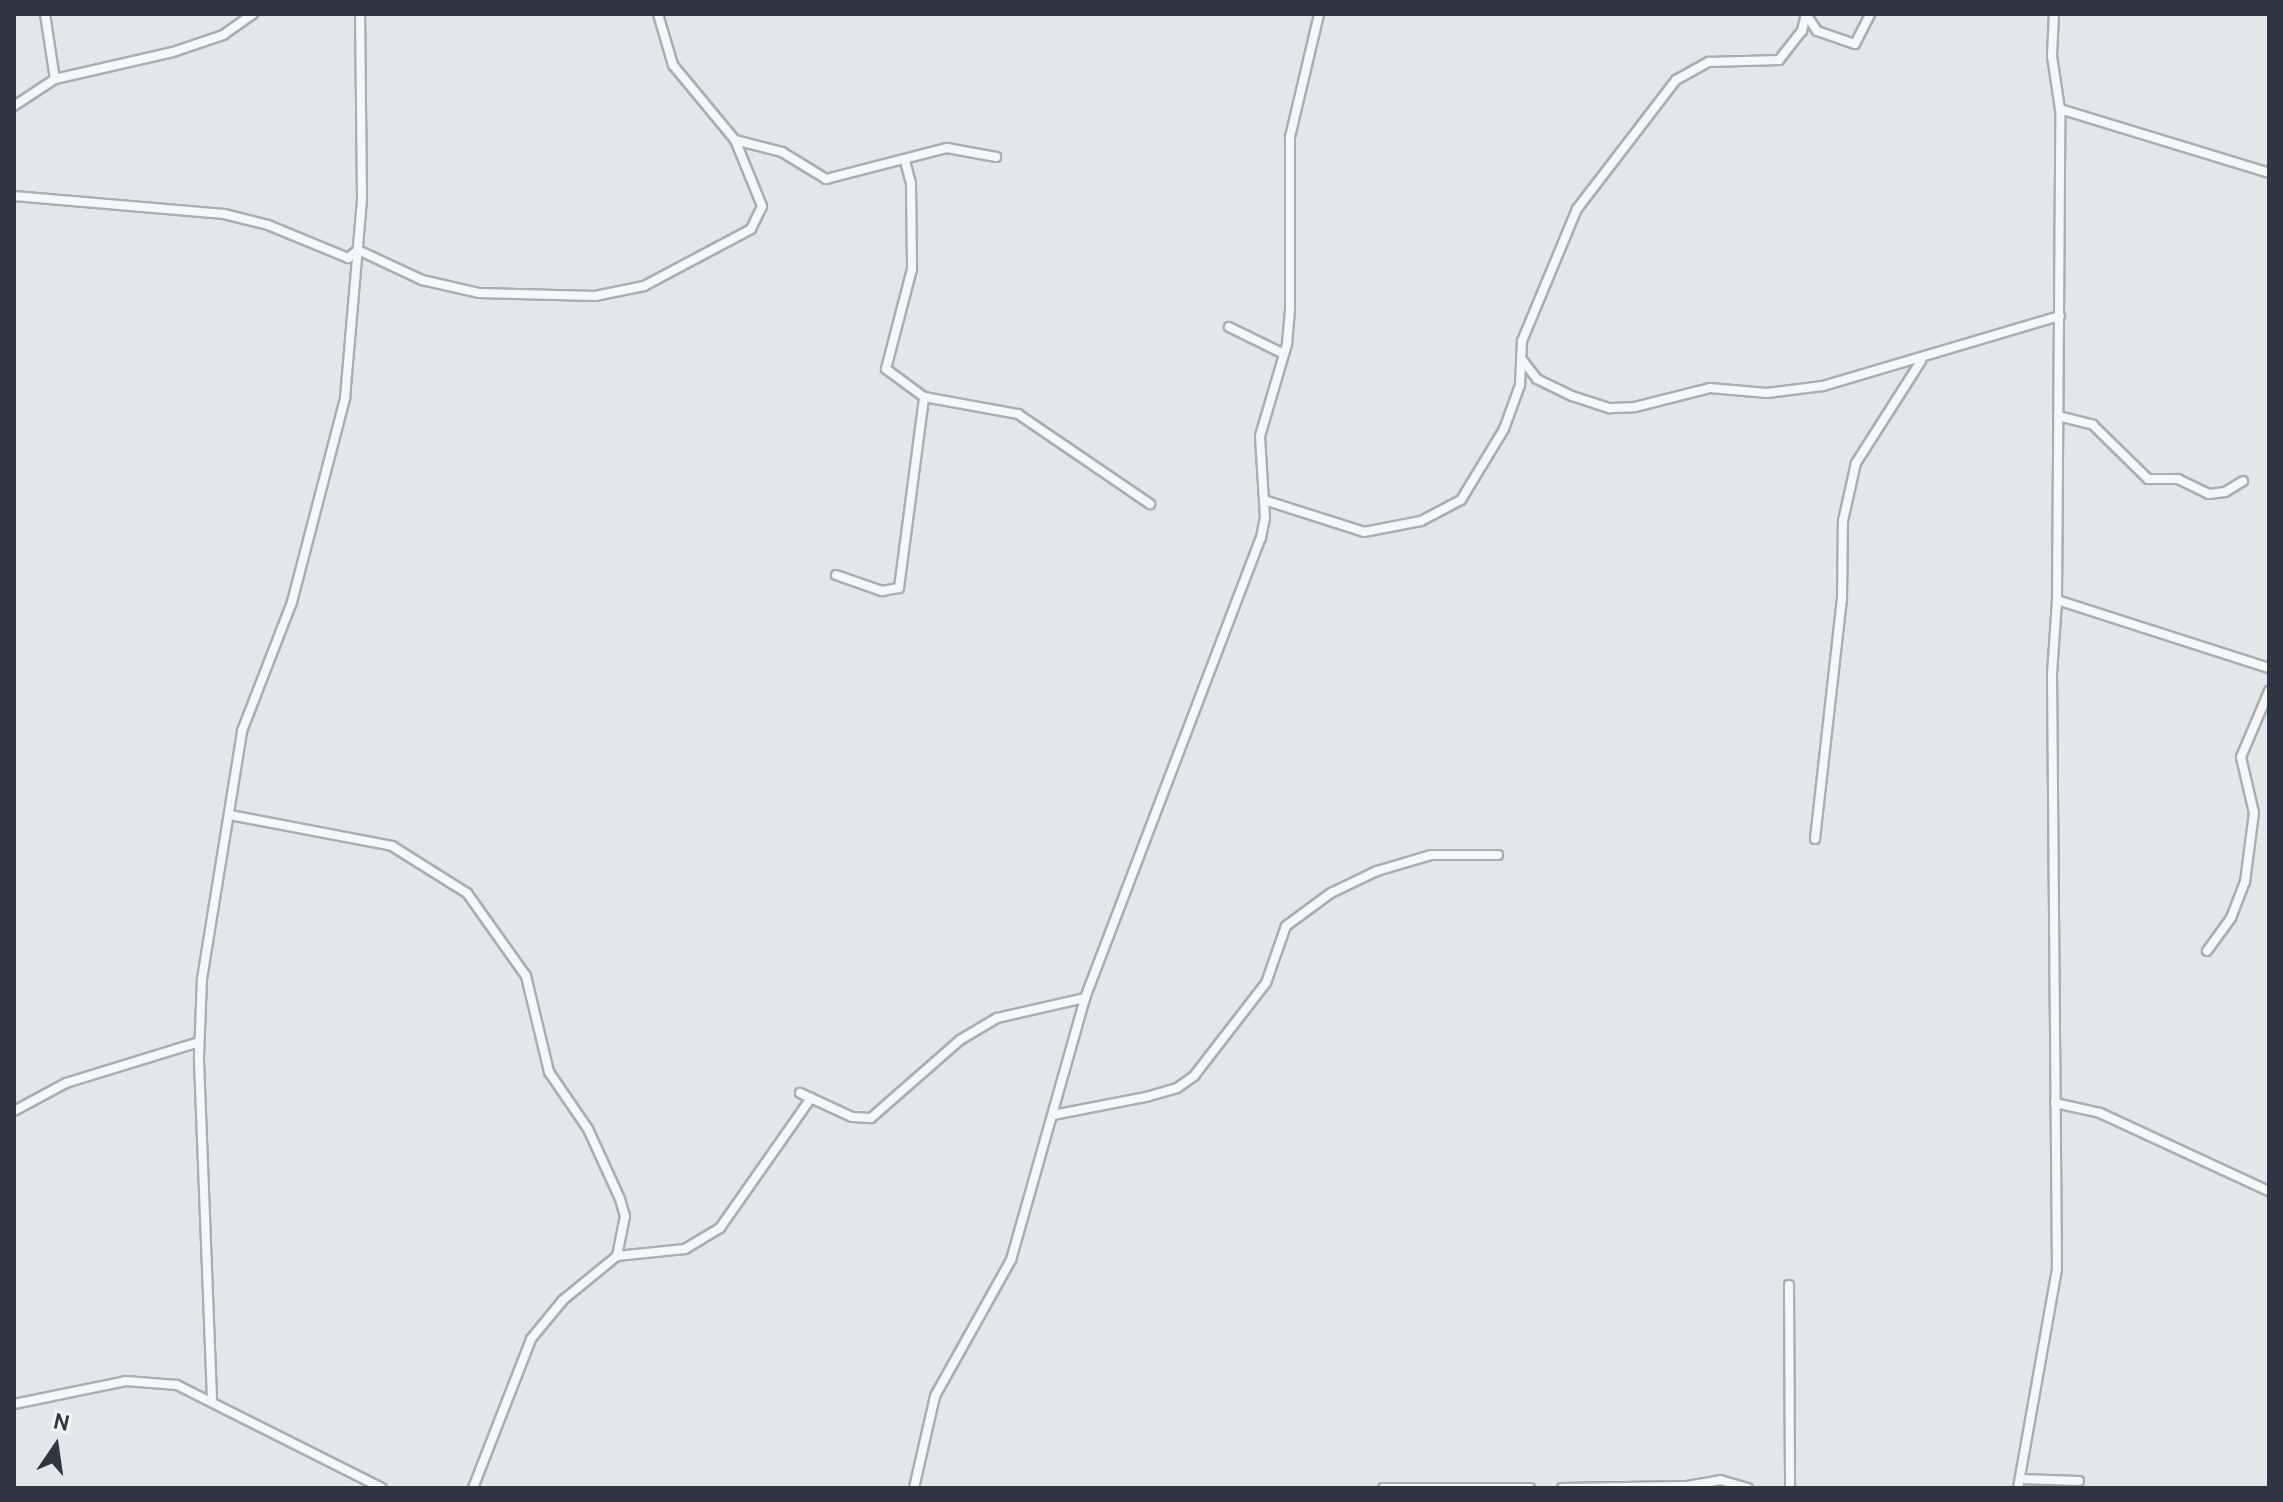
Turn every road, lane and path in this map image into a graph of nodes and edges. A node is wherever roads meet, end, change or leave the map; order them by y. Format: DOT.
graph roads {
  1 [pos="45,14"];
  2 [pos="253,14"];
  3 [pos="360,14"];
  4 [pos="658,14"];
  5 [pos="1319,14"];
  6 [pos="1806,14"];
  7 [pos="1870,14"];
  8 [pos="2054,14"];
  9 [pos="55,79"];
  10 [pos="14,106"];
  11 [pos="2060,109"];
  12 [pos="735,140"];
  13 [pos="996,157"];
  14 [pos="905,161"];
  15 [pos="2269,173"];
  16 [pos="14,196"];
  17 [pos="358,250"];
  18 [pos="2060,316"];
  19 [pos="1229,327"];
  20 [pos="1284,354"];
  21 [pos="1521,357"];
  22 [pos="1921,361"];
  23 [pos="1527,371"];
  24 [pos="1520,385"];
  25 [pos="924,397"];
  26 [pos="2058,416"];
  27 [pos="2243,481"];
  28 [pos="1264,500"];
  29 [pos="1150,504"];
  30 [pos="836,575"];
  31 [pos="2057,600"];
  32 [pos="2269,668"];
  33 [pos="2269,691"];
  34 [pos="230,815"];
  35 [pos="1815,839"];
  36 [pos="1498,855"];
  37 [pos="2207,951"];
  38 [pos="1085,998"];
  39 [pos="199,1042"];
  40 [pos="800,1093"];
  41 [pos="811,1098"];
  42 [pos="2055,1103"];
  43 [pos="14,1111"];
  44 [pos="1053,1115"];
  45 [pos="2269,1191"];
  46 [pos="617,1256"];
  47 [pos="1789,1285"];
  48 [pos="212,1399"];
  49 [pos="14,1404"];
  50 [pos="2079,1481"];
  51 [pos="1718,1484"];
  52 [pos="2019,1484"];
  53 [pos="382,1488"];
  54 [pos="473,1488"];
  55 [pos="914,1488"];
  56 [pos="1383,1488"];
  57 [pos="1530,1488"];
  58 [pos="1562,1488"];
  59 [pos="1748,1488"];
  60 [pos="1790,1488"];
  1 -- 9 [label="street"];
  2 -- 9 [label="street"];
  3 -- 17 [label="street"];
  4 -- 12 [label="street"];
  5 -- 20 [label="street"];
  6 -- 7 [label="street"];
  6 -- 21 [label="street"];
  8 -- 11 [label="street"];
  9 -- 10 [label="street"];
  11 -- 15 [label="street"];
  11 -- 18 [label="street"];
  12 -- 14 [label="street"];
  12 -- 17 [label="street"];
  13 -- 14 [label="street"];
  14 -- 25 [label="street"];
  16 -- 17 [label="street"];
  17 -- 34 [label="street"];
  18 -- 22 [label="street"];
  18 -- 26 [label="street"];
  19 -- 20 [label="street"];
  20 -- 28 [label="street"];
  21 -- 23 [label="street"];
  21 -- 24 [label="street"];
  22 -- 23 [label="street"];
  22 -- 35 [label="street"];
  23 -- 24 [label="street"];
  24 -- 28 [label="street"];
  25 -- 29 [label="street"];
  25 -- 30 [label="street"];
  26 -- 27 [label="street"];
  26 -- 31 [label="street"];
  28 -- 38 [label="street"];
  31 -- 32 [label="street"];
  31 -- 42 [label="street"];
  33 -- 37 [label="street"];
  34 -- 39 [label="street"];
  34 -- 46 [label="street"];
  36 -- 44 [label="street"];
  38 -- 41 [label="street"];
  38 -- 44 [label="street"];
  39 -- 43 [label="street"];
  39 -- 48 [label="street"];
  40 -- 41 [label="street"];
  41 -- 46 [label="street"];
  42 -- 45 [label="street"];
  42 -- 52 [label="street"];
  44 -- 55 [label="street"];
  46 -- 54 [label="street"];
  47 -- 60 [label="street"];
  48 -- 49 [label="street"];
  48 -- 53 [label="street"];
  50 -- 52 [label="street"];
  51 -- 58 [label="street"];
  51 -- 59 [label="street"];
  56 -- 57 [label="street"];
}
